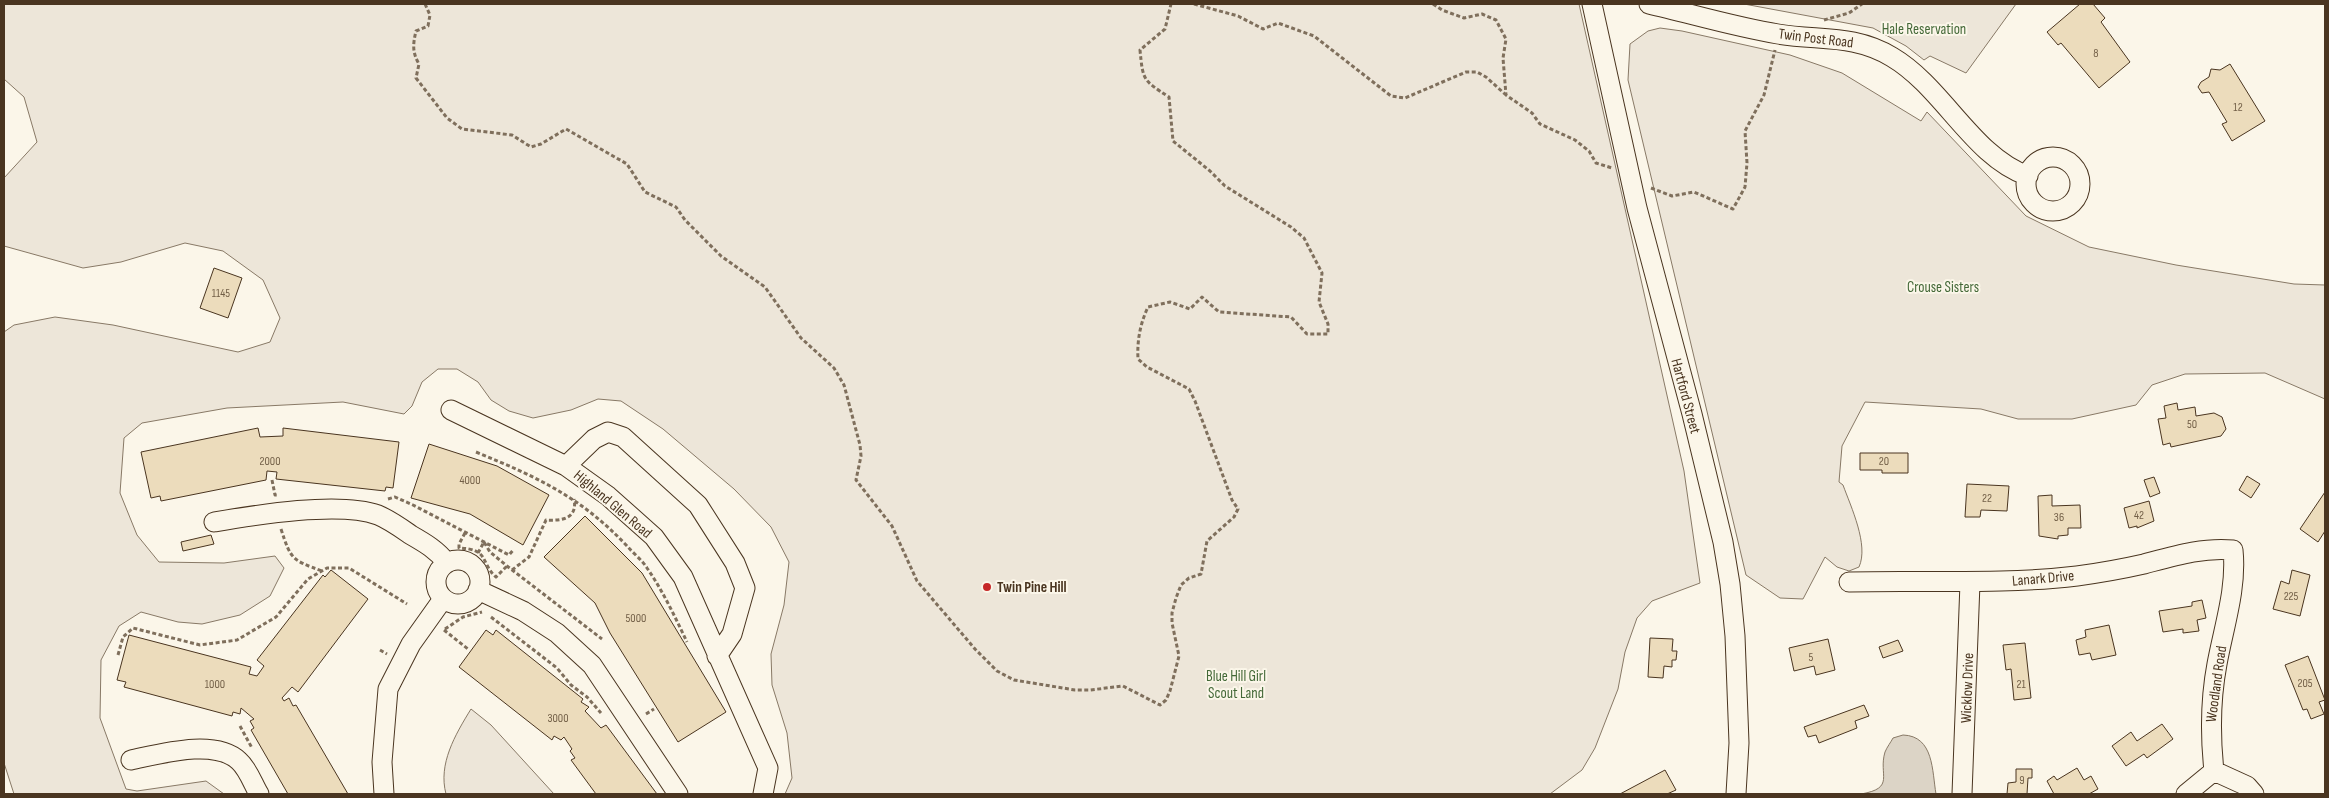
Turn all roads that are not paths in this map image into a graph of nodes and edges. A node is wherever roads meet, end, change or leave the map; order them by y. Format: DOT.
graph roads {
  1 [pos="1592,4"];
  2 [pos="1649,4"];
  3 [pos="2028,176"];
  4 [pos="451,410"];
  5 [pos="566,466"];
  6 [pos="214,522"];
  7 [pos="2234,550"];
  8 [pos="447,563"];
  9 [pos="1849,582"];
  10 [pos="1970,583"];
  11 [pos="478,590"];
  12 [pos="443,599"];
  13 [pos="717,656"];
  14 [pos="131,760"];
  15 [pos="2214,771"];
  16 [pos="259,794"];
  17 [pos="384,794"];
  18 [pos="678,794"];
  19 [pos="763,794"];
  20 [pos="1736,794"];
  21 [pos="1962,794"];
  22 [pos="2186,794"];
  23 [pos="2254,794"];
  1 -- 20 [label="street, Hartford Street"];
  2 -- 3 [label="street, Twin Post Road"];
  4 -- 5 [label="street, Highland Glen Road"];
  5 -- 13 [label="street, Highland Glen Road"];
  5 -- 13 [label="street"];
  6 -- 8 [label="street"];
  7 -- 10 [label="street, Lanark Drive"];
  7 -- 15 [label="street, Woodland Road"];
  8 -- 11 [label="street"];
  8 -- 12 [label="street"];
  9 -- 10 [label="street, Lanark Drive"];
  10 -- 21 [label="street, Wicklow Drive"];
  11 -- 12 [label="street"];
  11 -- 18 [label="street"];
  12 -- 17 [label="street"];
  13 -- 19 [label="street, Highland Glen Road"];
  14 -- 16 [label="street"];
  15 -- 22 [label="street"];
  15 -- 23 [label="street"];
}
